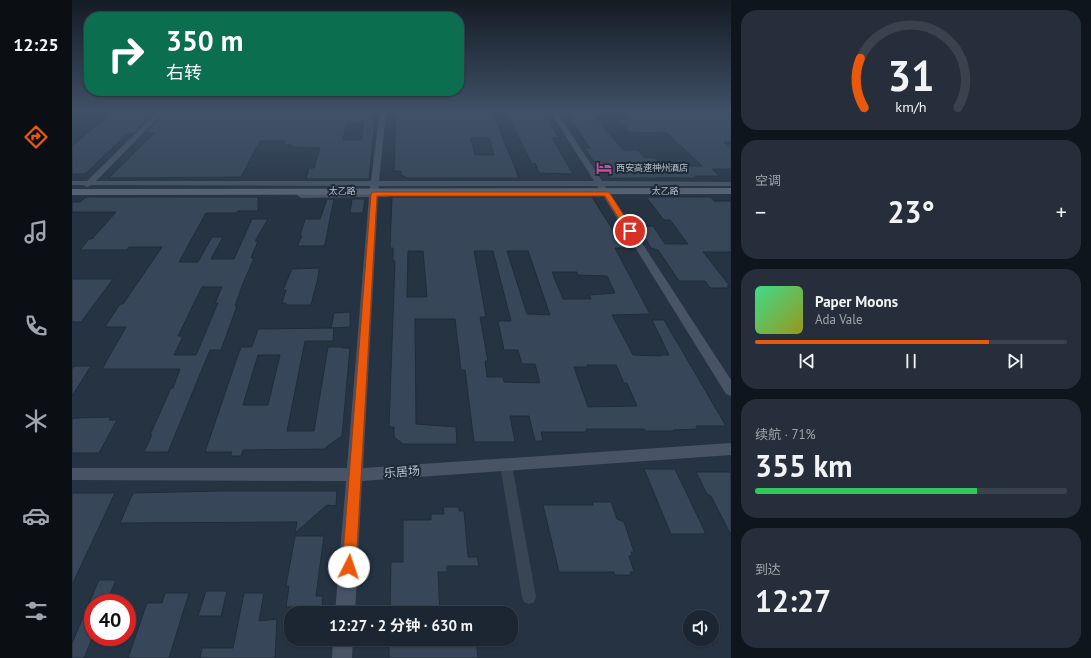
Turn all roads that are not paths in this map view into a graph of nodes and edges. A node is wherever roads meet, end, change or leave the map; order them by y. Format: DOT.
graph roads {
  1 [pos="129,142"];
  2 [pos="379,142"];
  3 [pos="573,142"];
  4 [pos="72,183"];
  5 [pos="731,184"];
  6 [pos="731,187"];
  7 [pos="78,189"];
  8 [pos="374,189"];
  9 [pos="604,189"];
  10 [pos="731,192"];
  11 [pos="731,391"];
  12 [pos="731,448"];
  13 [pos="506,464"];
  14 [pos="72,474"];
  15 [pos="356,475"];
  16 [pos="529,597"];
  17 [pos="346,606"];
  18 [pos="343,646"];
  19 [pos="342,658"];
  1 -- 7 [label="street"];
  2 -- 8 [label="street"];
  3 -- 9 [label="street"];
  4 -- 7 [label="street"];
  5 -- 9 [label="street"];
  6 -- 9 [label="main road, 太乙路"];
  7 -- 8 [label="main road, 太乙路"];
  8 -- 9 [label="main road, 太乙路"];
  8 -- 15 [label="street"];
  9 -- 10 [label="main road, 太乙路"];
  9 -- 11 [label="street"];
  12 -- 13 [label="street, 乐居场"];
  13 -- 15 [label="street, 乐居场"];
  13 -- 16 [label="street"];
  14 -- 15 [label="street, 乐居场"];
  15 -- 17 [label="street"];
  18 -- 19 [label="street"];
}
